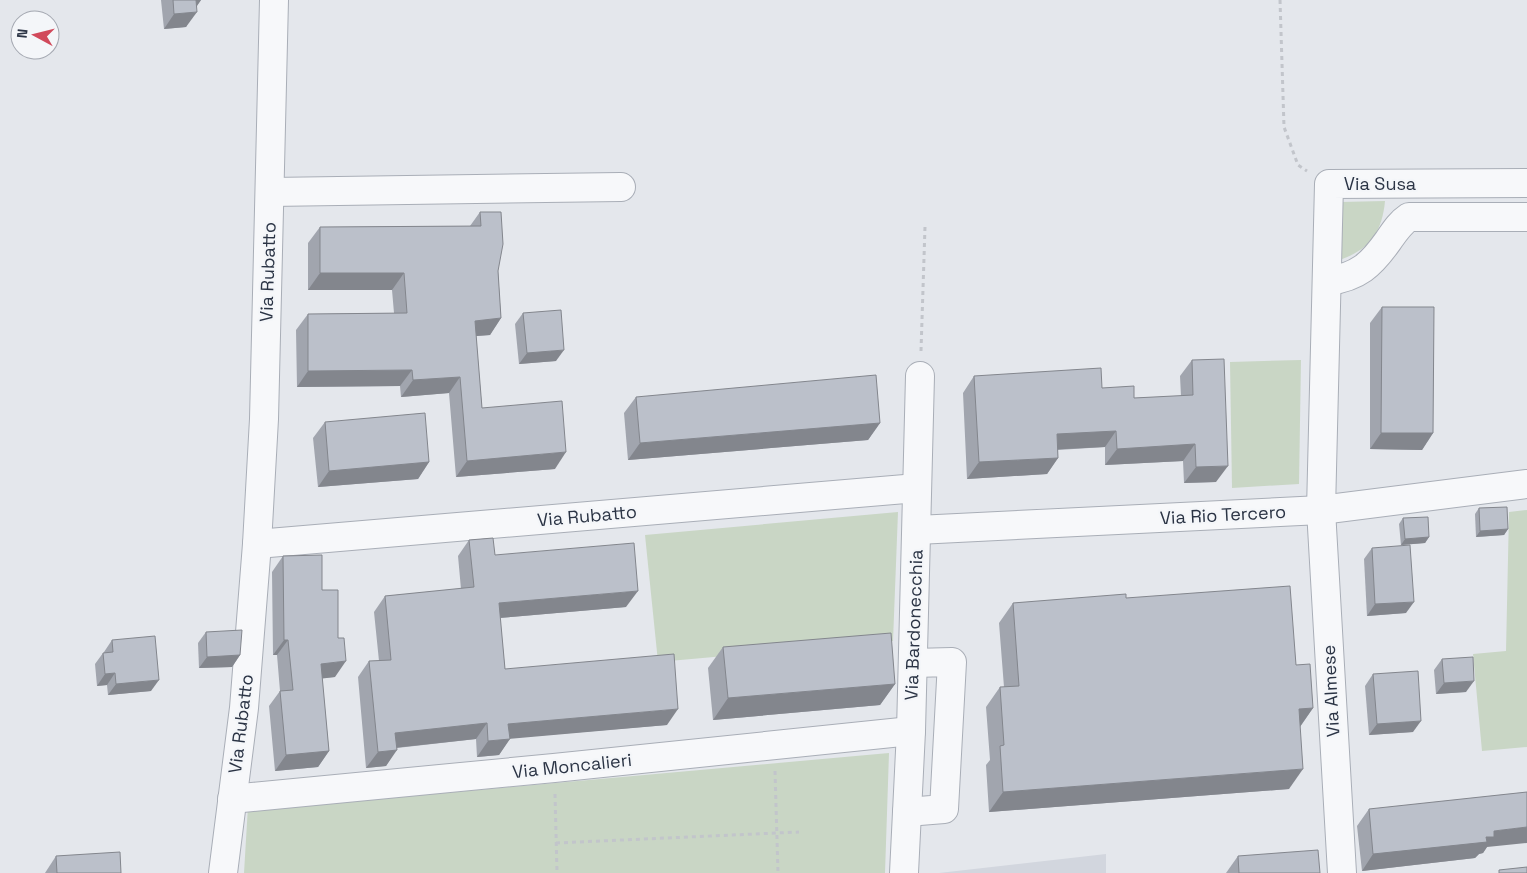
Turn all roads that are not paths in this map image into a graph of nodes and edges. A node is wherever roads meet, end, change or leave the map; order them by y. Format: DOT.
graph roads {
  1 [pos="274,0"];
  2 [pos="1527,183"];
  3 [pos="621,187"];
  4 [pos="270,192"];
  5 [pos="1527,217"];
  6 [pos="1328,281"];
  7 [pos="920,376"];
  8 [pos="1527,484"];
  9 [pos="917,488"];
  10 [pos="1321,510"];
  11 [pos="917,530"];
  12 [pos="257,544"];
  13 [pos="913,663"];
  14 [pos="911,731"];
  15 [pos="232,799"];
  16 [pos="906,812"];
  17 [pos="223,873"];
  18 [pos="904,873"];
  19 [pos="1342,873"];
  1 -- 4 [label="street, Via Rubatto"];
  2 -- 6 [label="street, Via Susa"];
  3 -- 4 [label="street"];
  4 -- 12 [label="street, Via Rubatto"];
  5 -- 6 [label="street, Via Susa"];
  6 -- 10 [label="street, Via Susa"];
  7 -- 9 [label="street, Via Bardonecchia"];
  8 -- 10 [label="street, Via Rio Tercero"];
  9 -- 11 [label="street, Via Bardonecchia"];
  9 -- 12 [label="street, Via Rubatto"];
  10 -- 11 [label="street, Via Rio Tercero"];
  10 -- 19 [label="street, Via Almese"];
  11 -- 13 [label="street, Via Bardonecchia"];
  12 -- 15 [label="street, Via Rubatto"];
  13 -- 14 [label="street, Via Bardonecchia"];
  13 -- 16 [label="street"];
  14 -- 15 [label="street, Via Moncalieri"];
  14 -- 16 [label="street, Via Bardonecchia"];
  15 -- 17 [label="street, Via Rubatto"];
  16 -- 18 [label="street, Via Bardonecchia"];
}
